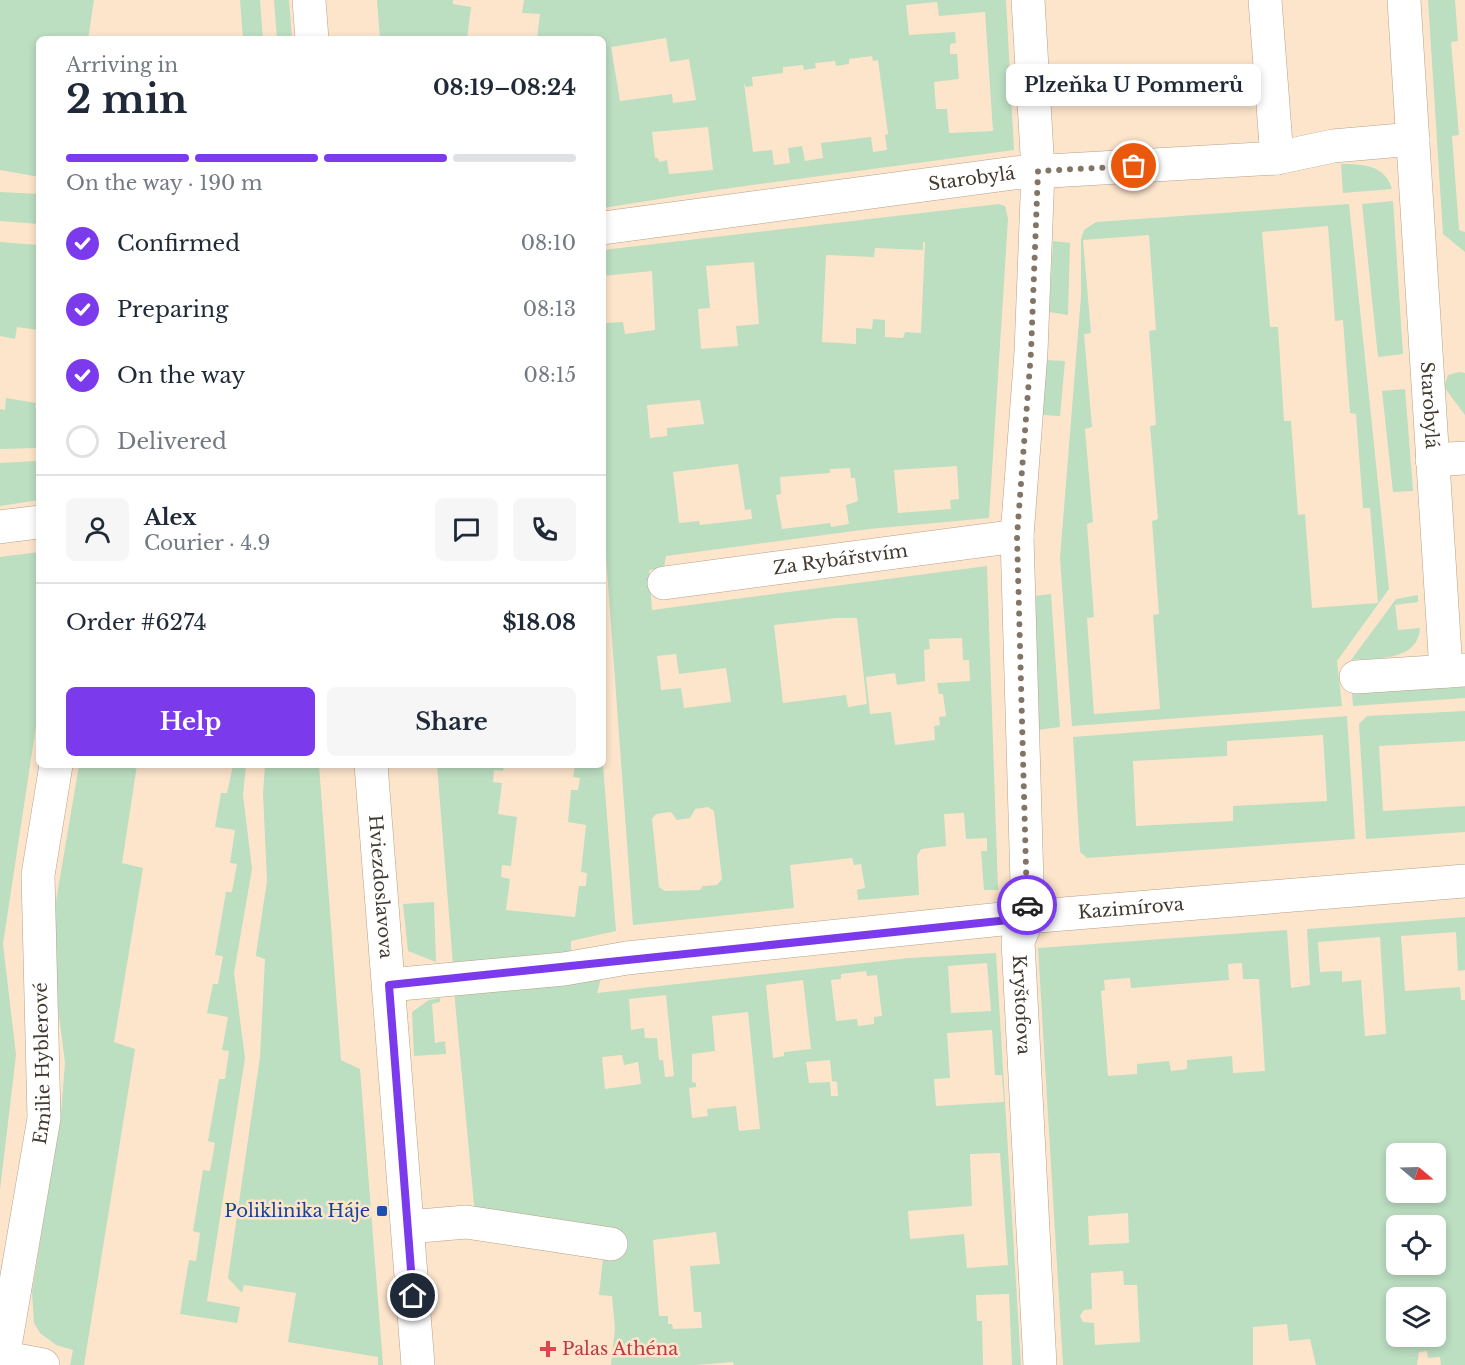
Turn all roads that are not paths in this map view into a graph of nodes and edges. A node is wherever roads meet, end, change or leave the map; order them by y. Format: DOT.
graph roads {
  1 [pos="309,0"];
  2 [pos="1028,0"];
  3 [pos="1265,0"];
  4 [pos="1404,0"];
  5 [pos="312,36"];
  6 [pos="1413,139"];
  7 [pos="1277,158"];
  8 [pos="1038,171"];
  9 [pos="606,228"];
  10 [pos="1465,458"];
  11 [pos="1432,460"];
  12 [pos="36,522"];
  13 [pos="0,527"];
  14 [pos="1017,536"];
  15 [pos="664,583"];
  16 [pos="1456,670"];
  17 [pos="1356,677"];
  18 [pos="56,768"];
  19 [pos="371,768"];
  20 [pos="1465,881"];
  21 [pos="1028,918"];
  22 [pos="389,985"];
  23 [pos="408,1227"];
  24 [pos="611,1244"];
  25 [pos="1,1357"];
  26 [pos="43,1365"];
  27 [pos="418,1365"];
  28 [pos="1040,1365"];
  1 -- 5 [label="street"];
  2 -- 8 [label="street, Kryštofova"];
  3 -- 7 [label="street"];
  4 -- 6 [label="street, Starobylá"];
  6 -- 7 [label="street, Starobylá"];
  6 -- 11 [label="street, Starobylá"];
  7 -- 8 [label="street, Starobylá"];
  8 -- 9 [label="street, Starobylá"];
  8 -- 14 [label="street, Kryštofova"];
  10 -- 11 [label="street"];
  11 -- 16 [label="street, Starobylá"];
  12 -- 13 [label="street"];
  14 -- 15 [label="street, Za Rybářstvím"];
  14 -- 21 [label="street, Kryštofova"];
  16 -- 17 [label="street, Starobylá"];
  18 -- 25 [label="street, Emilie Hyblerové"];
  19 -- 22 [label="street, Hviezdoslavova"];
  20 -- 21 [label="street, Kazimírova"];
  21 -- 22 [label="street, Kazimírova"];
  21 -- 28 [label="street, Kryštofova"];
  22 -- 23 [label="street, Hviezdoslavova"];
  23 -- 24 [label="street"];
  23 -- 27 [label="street, Hviezdoslavova"];
  25 -- 26 [label="street"];
}
